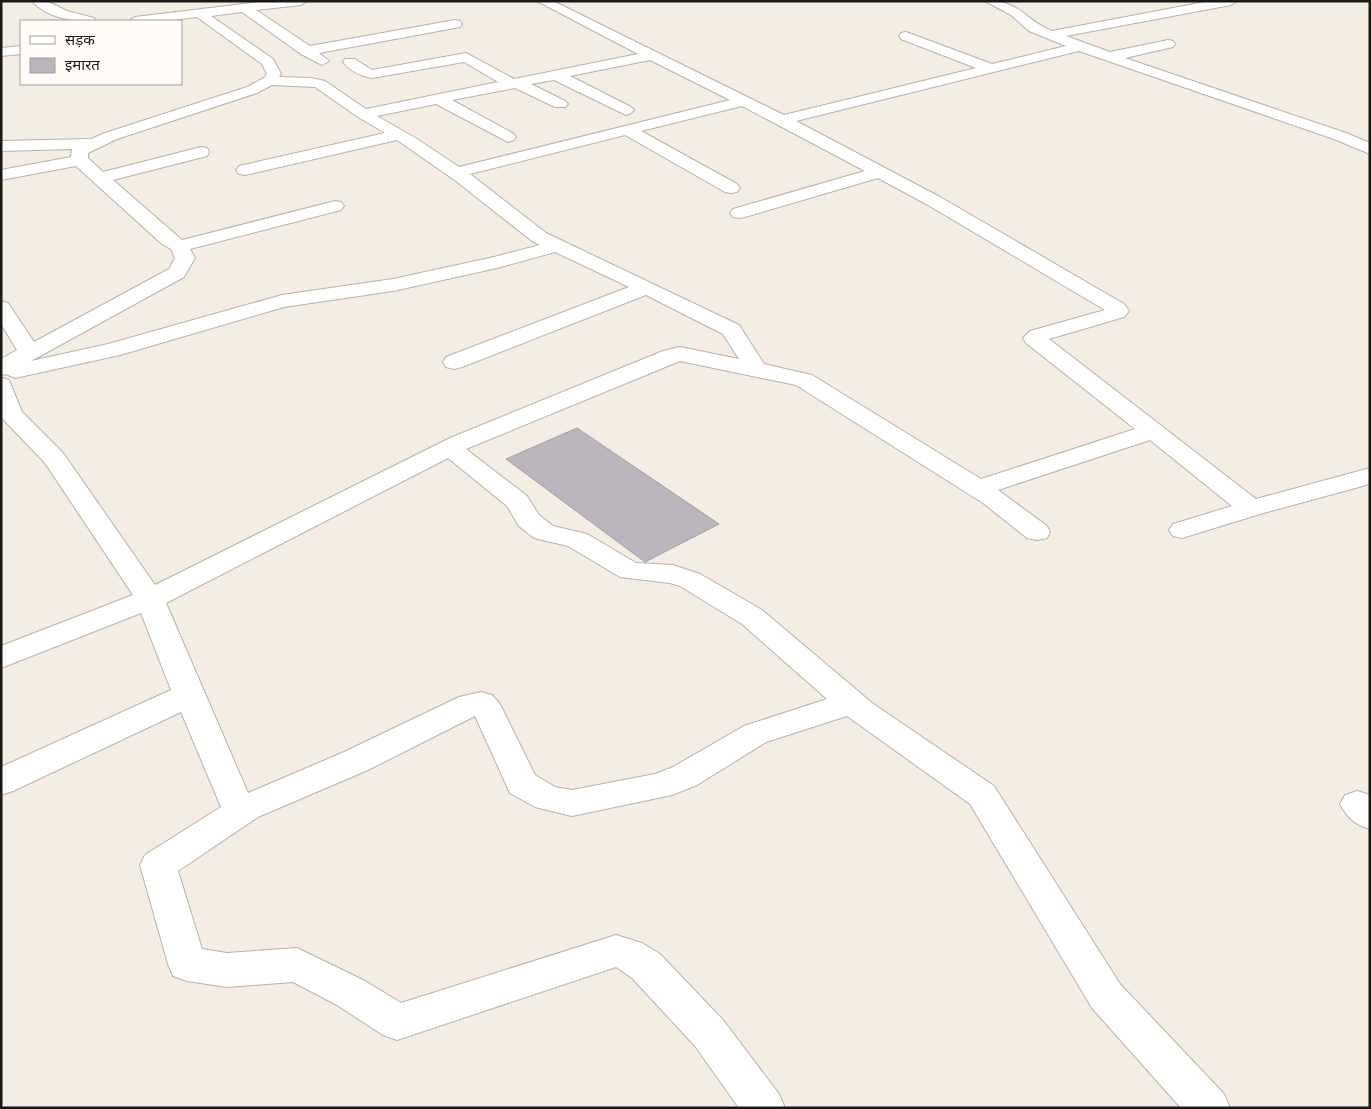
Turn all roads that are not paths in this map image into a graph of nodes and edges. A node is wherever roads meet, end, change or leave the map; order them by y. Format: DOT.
graph roads {
  1 [pos="38,1"];
  2 [pos="301,1"];
  3 [pos="543,1"];
  4 [pos="991,1"];
  5 [pos="1231,1"];
  6 [pos="243,7"];
  7 [pos="198,13"];
  8 [pos="84,20"];
  9 [pos="143,20"];
  10 [pos="455,24"];
  11 [pos="1051,35"];
  12 [pos="906,36"];
  13 [pos="1168,44"];
  14 [pos="1080,47"];
  15 [pos="20,50"];
  16 [pos="306,51"];
  17 [pos="1,52"];
  18 [pos="653,55"];
  19 [pos="1108,57"];
  20 [pos="368,58"];
  21 [pos="350,62"];
  22 [pos="988,68"];
  23 [pos="326,74"];
  24 [pos="556,75"];
  25 [pos="269,81"];
  26 [pos="514,83"];
  27 [pos="438,99"];
  28 [pos="743,101"];
  29 [pos="560,104"];
  30 [pos="626,110"];
  31 [pos="363,114"];
  32 [pos="782,120"];
  33 [pos="627,130"];
  34 [pos="399,135"];
  35 [pos="508,137"];
  36 [pos="91,144"];
  37 [pos="1,146"];
  38 [pos="1370,149"];
  39 [pos="201,152"];
  40 [pos="80,160"];
  41 [pos="246,170"];
  42 [pos="880,172"];
  43 [pos="456,173"];
  44 [pos="1,175"];
  45 [pos="100,178"];
  46 [pos="731,188"];
  47 [pos="335,206"];
  48 [pos="739,213"];
  49 [pos="179,246"];
  50 [pos="556,246"];
  51 [pos="646,288"];
  52 [pos="2,311"];
  53 [pos="30,353"];
  54 [pos="454,362"];
  55 [pos="1,368"];
  56 [pos="756,368"];
  57 [pos="1,374"];
  58 [pos="1,385"];
  59 [pos="1154,431"];
  60 [pos="450,448"];
  61 [pos="1370,476"];
  62 [pos="978,488"];
  63 [pos="1251,508"];
  64 [pos="1182,530"];
  65 [pos="1037,532"];
  66 [pos="150,599"];
  67 [pos="1,658"];
  68 [pos="189,695"];
  69 [pos="852,703"];
  70 [pos="1,782"];
  71 [pos="246,808"];
  72 [pos="764,1108"];
  73 [pos="1209,1108"];
  1 -- 8 [label="street"];
  2 -- 6 [label="street"];
  3 -- 18 [label="street"];
  4 -- 11 [label="street"];
  5 -- 11 [label="street"];
  6 -- 7 [label="street"];
  6 -- 16 [label="street"];
  7 -- 9 [label="street"];
  7 -- 25 [label="street"];
  10 -- 16 [label="street"];
  11 -- 14 [label="street"];
  12 -- 22 [label="street"];
  13 -- 19 [label="street"];
  14 -- 19 [label="street"];
  14 -- 22 [label="street"];
  15 -- 17 [label="street"];
  16 -- 23 [label="street"];
  18 -- 24 [label="street"];
  18 -- 28 [label="street"];
  19 -- 38 [label="street"];
  20 -- 21 [label="street"];
  21 -- 23 [label="street"];
  21 -- 26 [label="street"];
  22 -- 32 [label="street"];
  23 -- 25 [label="street"];
  23 -- 31 [label="street"];
  24 -- 26 [label="street"];
  24 -- 30 [label="street"];
  25 -- 36 [label="street"];
  26 -- 27 [label="street"];
  26 -- 29 [label="street"];
  27 -- 31 [label="street"];
  27 -- 35 [label="street"];
  28 -- 32 [label="street"];
  28 -- 33 [label="street"];
  31 -- 34 [label="street"];
  32 -- 42 [label="street"];
  33 -- 43 [label="street"];
  33 -- 46 [label="street"];
  34 -- 41 [label="street"];
  34 -- 43 [label="street"];
  36 -- 37 [label="street"];
  36 -- 40 [label="street"];
  39 -- 45 [label="street"];
  40 -- 44 [label="street"];
  40 -- 45 [label="street"];
  42 -- 48 [label="street"];
  42 -- 59 [label="street"];
  43 -- 50 [label="street"];
  45 -- 49 [label="street"];
  47 -- 49 [label="street"];
  49 -- 53 [label="street"];
  50 -- 51 [label="street"];
  50 -- 57 [label="street"];
  51 -- 54 [label="street"];
  51 -- 56 [label="street"];
  52 -- 53 [label="street"];
  53 -- 55 [label="street"];
  56 -- 60 [label="street"];
  56 -- 62 [label="street"];
  58 -- 66 [label="street"];
  59 -- 62 [label="street"];
  59 -- 63 [label="street"];
  60 -- 66 [label="street"];
  60 -- 69 [label="street"];
  61 -- 63 [label="street"];
  62 -- 65 [label="street"];
  63 -- 64 [label="street"];
  66 -- 67 [label="street"];
  66 -- 68 [label="street"];
  68 -- 70 [label="street"];
  68 -- 71 [label="street"];
  69 -- 71 [label="street"];
  69 -- 73 [label="street"];
  71 -- 72 [label="street"];
}
